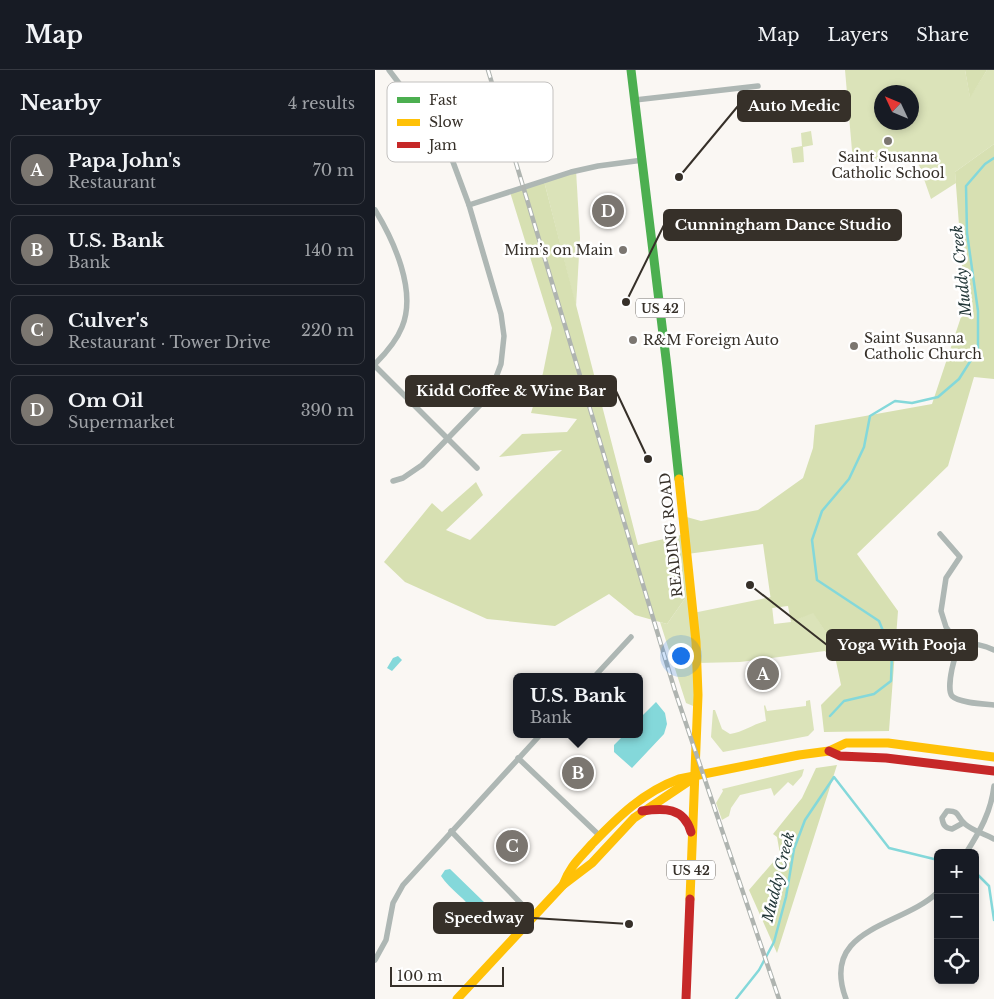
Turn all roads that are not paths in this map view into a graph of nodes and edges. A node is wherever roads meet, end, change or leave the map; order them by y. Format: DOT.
graph roads {
  1 [pos="389,70"];
  2 [pos="631,70"];
  3 [pos="398,82"];
  4 [pos="758,86"];
  5 [pos="635,100"];
  6 [pos="643,160"];
  7 [pos="453,162"];
  8 [pos="469,205"];
  9 [pos="375,210"];
  10 [pos="375,365"];
  11 [pos="448,440"];
  12 [pos="477,468"];
  13 [pos="393,481"];
  14 [pos="940,534"];
  15 [pos="631,637"];
  16 [pos="960,647"];
  17 [pos="994,650"];
  18 [pos="598,673"];
  19 [pos="994,705"];
  20 [pos="537,738"];
  21 [pos="829,751"];
  22 [pos="994,757"];
  23 [pos="518,758"];
  24 [pos="994,771"];
  25 [pos="695,777"];
  26 [pos="994,786"];
  27 [pos="642,811"];
  28 [pos="963,823"];
  29 [pos="451,831"];
  30 [pos="979,832"];
  31 [pos="693,835"];
  32 [pos="600,836"];
  33 [pos="994,839"];
  34 [pos="968,849"];
  35 [pos="563,885"];
  36 [pos="935,894"];
  37 [pos="534,917"];
  38 [pos="375,960"];
  39 [pos="457,999"];
  40 [pos="686,999"];
  41 [pos="846,999"];
  1 -- 3 [label="street"];
  2 -- 5 [label="main road, READING ROAD / US 42"];
  4 -- 5 [label="street"];
  5 -- 6 [label="main road, READING ROAD / US 42"];
  6 -- 8 [label="street"];
  6 -- 25 [label="main road, READING ROAD / US 42"];
  7 -- 8 [label="street"];
  8 -- 11 [label="street"];
  9 -- 10 [label="street"];
  10 -- 11 [label="street"];
  11 -- 12 [label="street"];
  11 -- 13 [label="street"];
  14 -- 16 [label="street"];
  15 -- 18 [label="street"];
  16 -- 17 [label="street"];
  16 -- 19 [label="street"];
  20 -- 23 [label="street"];
  21 -- 22 [label="main road"];
  21 -- 24 [label="main road"];
  21 -- 25 [label="main road"];
  23 -- 29 [label="street"];
  23 -- 32 [label="street"];
  25 -- 27 [label="main road"];
  25 -- 31 [label="main road, READING ROAD / US 42"];
  25 -- 32 [label="main road"];
  26 -- 30 [label="street"];
  27 -- 31 [label="main road"];
  27 -- 35 [label="main road"];
  28 -- 30 [label="street"];
  29 -- 37 [label="street"];
  29 -- 38 [label="street"];
  30 -- 33 [label="street"];
  30 -- 34 [label="street"];
  31 -- 40 [label="main road, READING ROAD / US 42"];
  32 -- 35 [label="main road"];
  35 -- 37 [label="main road"];
  36 -- 41 [label="street"];
  37 -- 39 [label="main road"];
}
